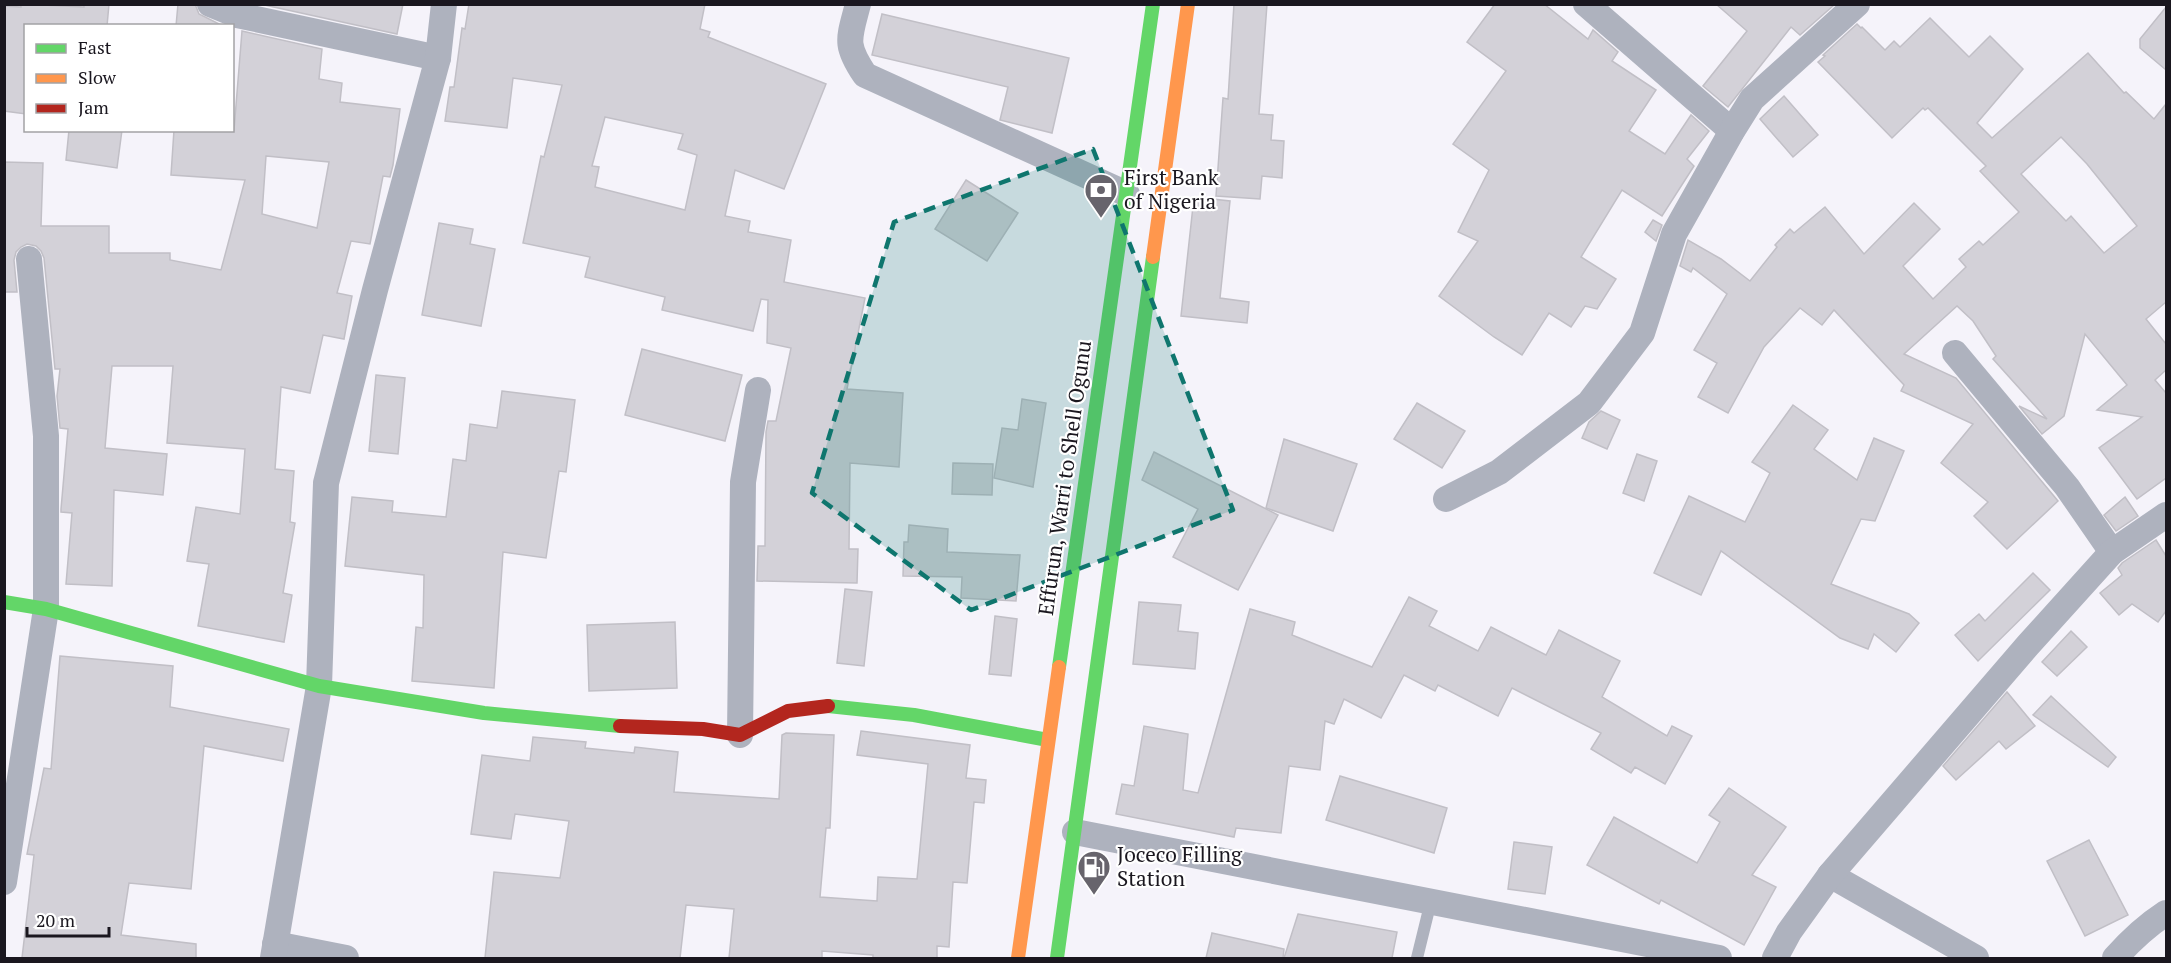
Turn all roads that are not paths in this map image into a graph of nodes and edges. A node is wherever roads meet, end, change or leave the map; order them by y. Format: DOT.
graph roads {
  1 [pos="210,4"];
  2 [pos="444,4"];
  3 [pos="858,4"];
  4 [pos="1153,4"];
  5 [pos="1188,4"];
  6 [pos="1586,4"];
  7 [pos="1857,4"];
  8 [pos="438,58"];
  9 [pos="1732,131"];
  10 [pos="1127,194"];
  11 [pos="29,259"];
  12 [pos="1955,353"];
  13 [pos="758,390"];
  14 [pos="1446,500"];
  15 [pos="2166,515"];
  16 [pos="2112,552"];
  17 [pos="4,602"];
  18 [pos="46,609"];
  19 [pos="320,686"];
  20 [pos="740,735"];
  21 [pos="1048,741"];
  22 [pos="1075,832"];
  23 [pos="1830,875"];
  24 [pos="4,882"];
  25 [pos="1431,902"];
  26 [pos="2166,913"];
  27 [pos="274,951"];
  28 [pos="346,958"];
  29 [pos="1018,958"];
  30 [pos="1057,958"];
  31 [pos="1417,958"];
  32 [pos="1719,958"];
  33 [pos="1775,958"];
  34 [pos="1976,958"];
  35 [pos="2115,958"];
  1 -- 8 [label="street"];
  2 -- 8 [label="street"];
  3 -- 10 [label="street"];
  4 -- 10 [label="street, Effurun, Warri to Shell Ogunu"];
  5 -- 22 [label="street"];
  6 -- 9 [label="street"];
  7 -- 9 [label="street"];
  8 -- 19 [label="street"];
  9 -- 14 [label="street"];
  10 -- 21 [label="street, Effurun, Warri to Shell Ogunu"];
  11 -- 18 [label="street"];
  12 -- 16 [label="street"];
  13 -- 20 [label="street"];
  15 -- 16 [label="street"];
  16 -- 23 [label="street"];
  17 -- 18 [label="street"];
  18 -- 19 [label="street"];
  18 -- 24 [label="street"];
  19 -- 20 [label="street"];
  19 -- 27 [label="street"];
  20 -- 21 [label="street"];
  21 -- 29 [label="street, Effurun, Warri to Shell Ogunu"];
  22 -- 25 [label="street"];
  22 -- 30 [label="street"];
  23 -- 33 [label="street"];
  23 -- 34 [label="street"];
  25 -- 31 [label="lane"];
  25 -- 32 [label="street"];
  26 -- 35 [label="street"];
  27 -- 28 [label="street"];
}
